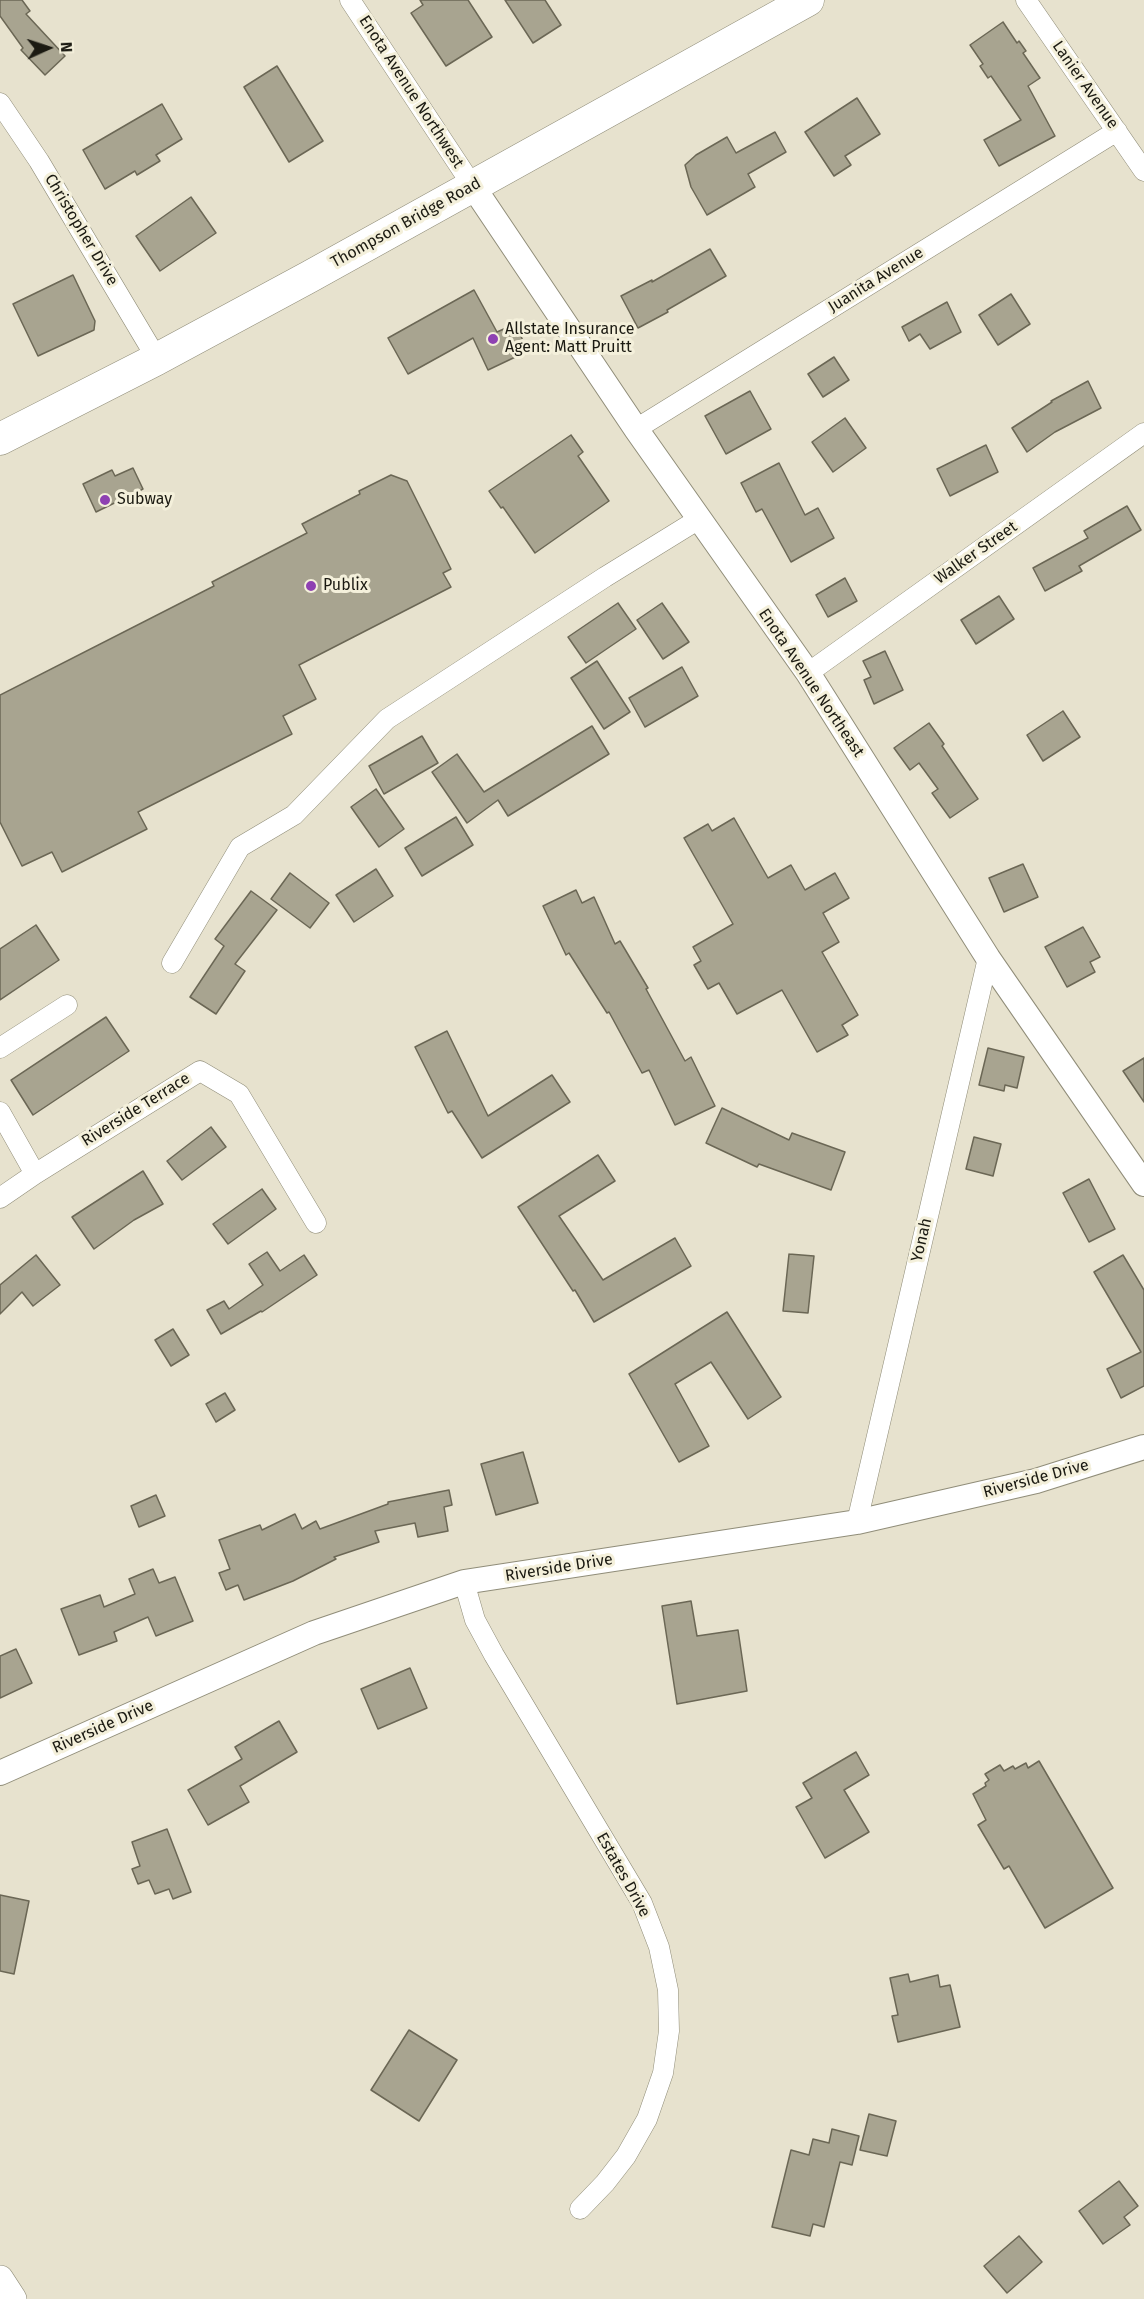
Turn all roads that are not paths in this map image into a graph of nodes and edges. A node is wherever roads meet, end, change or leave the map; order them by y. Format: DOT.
graph roads {
  1 [pos="350,0"];
  2 [pos="808,0"];
  3 [pos="1026,0"];
  4 [pos="0,104"];
  5 [pos="1117,131"];
  6 [pos="1144,171"];
  7 [pos="472,185"];
  8 [pos="157,359"];
  9 [pos="636,429"];
  10 [pos="1144,434"];
  11 [pos="0,439"];
  12 [pos="699,519"];
  13 [pos="808,673"];
  14 [pos="988,958"];
  15 [pos="172,963"];
  16 [pos="68,1005"];
  17 [pos="0,1048"];
  18 [pos="0,1112"];
  19 [pos="35,1174"];
  20 [pos="1144,1184"];
  21 [pos="0,1198"];
  22 [pos="316,1223"];
  23 [pos="1144,1447"];
  24 [pos="857,1522"];
  25 [pos="464,1582"];
  26 [pos="0,1773"];
  27 [pos="580,2209"];
  28 [pos="0,2280"];
  29 [pos="13,2299"];
  1 -- 7 [label="street, Enota Avenue Northwest"];
  2 -- 7 [label="highway, Thompson Bridge Road"];
  3 -- 5 [label="street, Lanier Avenue"];
  4 -- 8 [label="street, Christopher Drive"];
  5 -- 6 [label="street, Lanier Avenue"];
  5 -- 9 [label="street, Juanita Avenue"];
  7 -- 8 [label="highway, Thompson Bridge Road"];
  7 -- 9 [label="street, Enota Avenue Northeast"];
  8 -- 11 [label="highway, Thompson Bridge Road"];
  9 -- 12 [label="street, Enota Avenue Northeast"];
  10 -- 13 [label="street, Walker Street"];
  12 -- 13 [label="street, Enota Avenue Northeast"];
  12 -- 15 [label="street"];
  13 -- 14 [label="street, Enota Avenue Northeast"];
  14 -- 20 [label="street, Enota Avenue Northeast"];
  14 -- 24 [label="street, Yonah"];
  16 -- 17 [label="street"];
  18 -- 19 [label="street"];
  19 -- 21 [label="street, Riverside Terrace"];
  19 -- 22 [label="street, Riverside Terrace"];
  23 -- 24 [label="street, Riverside Drive"];
  24 -- 25 [label="street, Riverside Drive"];
  25 -- 26 [label="street, Riverside Drive"];
  25 -- 27 [label="street, Estates Drive"];
  28 -- 29 [label="main road"];
}
